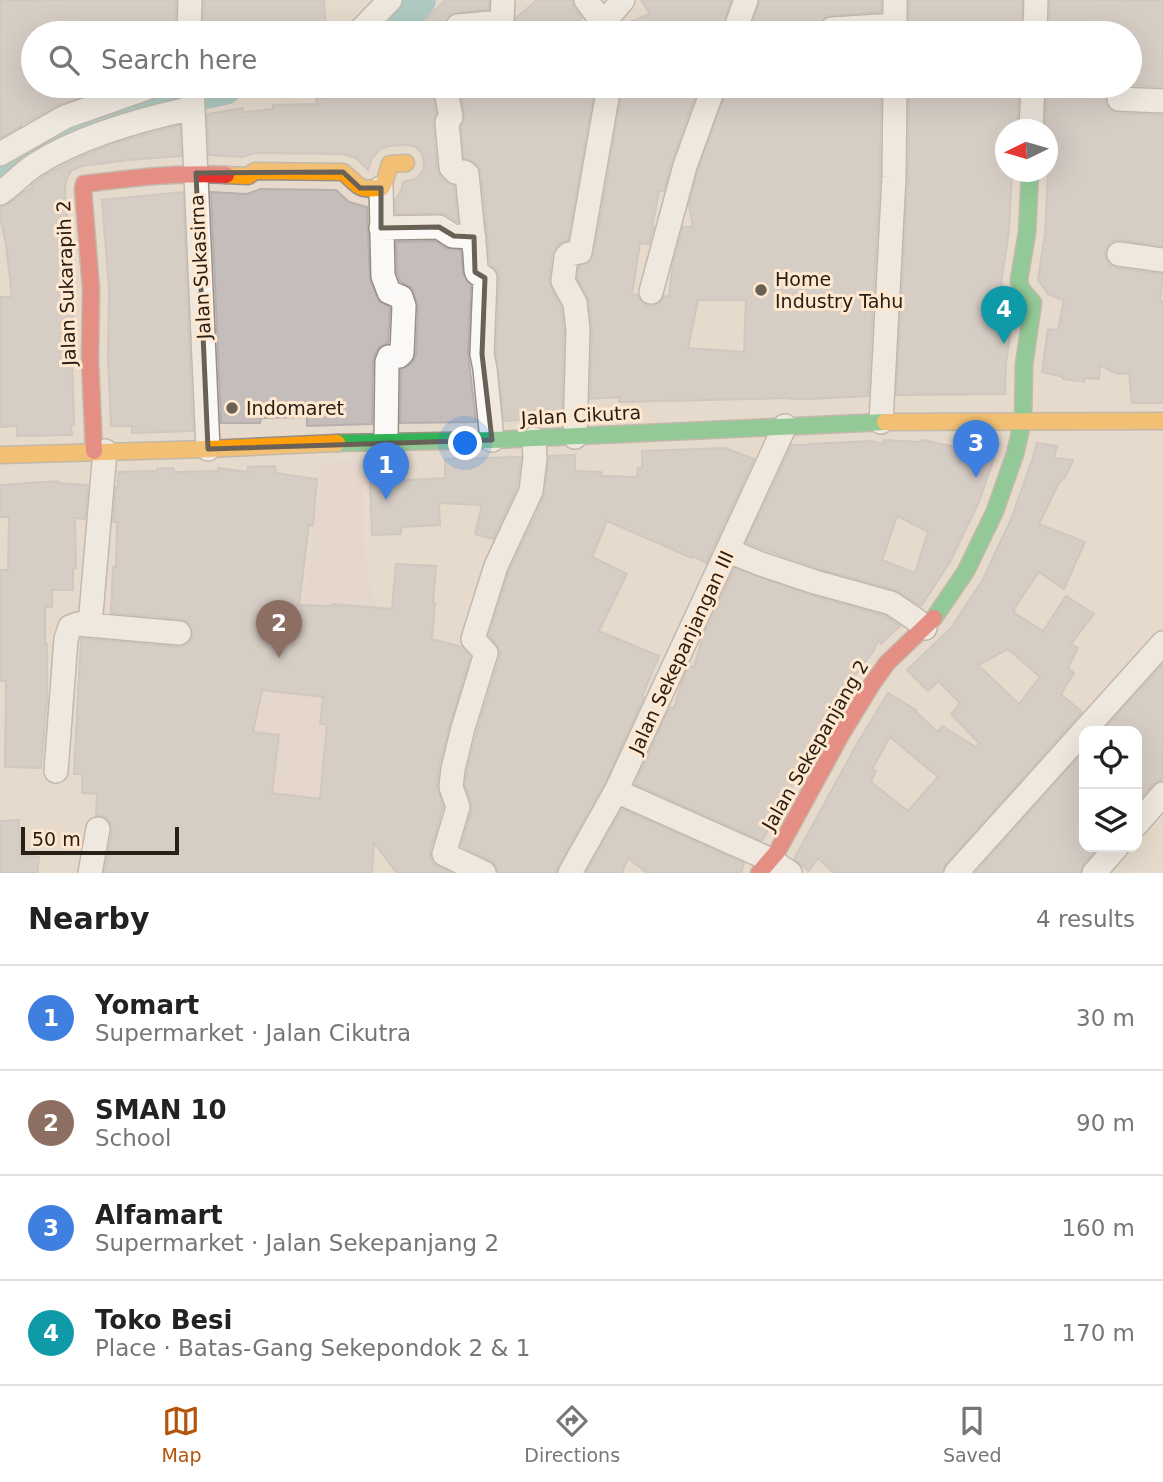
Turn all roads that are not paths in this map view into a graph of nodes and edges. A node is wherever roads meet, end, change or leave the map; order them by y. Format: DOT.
graph roads {
  1 [pos="190,0"];
  2 [pos="390,0"];
  3 [pos="503,0"];
  4 [pos="586,0"];
  5 [pos="623,0"];
  6 [pos="746,0"];
  7 [pos="895,0"];
  8 [pos="1036,0"];
  9 [pos="189,21"];
  10 [pos="370,21"];
  11 [pos="502,21"];
  12 [pos="599,21"];
  13 [pos="608,21"];
  14 [pos="738,21"];
  15 [pos="895,21"];
  16 [pos="1035,21"];
  17 [pos="119,98"];
  18 [pos="447,98"];
  19 [pos="607,98"];
  20 [pos="710,98"];
  21 [pos="895,98"];
  22 [pos="1032,98"];
  23 [pos="192,99"];
  24 [pos="1119,99"];
  25 [pos="1163,101"];
  26 [pos="1032,119"];
  27 [pos="0,154"];
  28 [pos="406,163"];
  29 [pos="196,173"];
  30 [pos="1030,182"];
  31 [pos="381,188"];
  32 [pos="0,193"];
  33 [pos="381,228"];
  34 [pos="474,237"];
  35 [pos="1119,254"];
  36 [pos="1163,260"];
  37 [pos="651,292"];
  38 [pos="1023,420"];
  39 [pos="1163,421"];
  40 [pos="881,422"];
  41 [pos="785,426"];
  42 [pos="575,437"];
  43 [pos="492,440"];
  44 [pos="386,442"];
  45 [pos="535,446"];
  46 [pos="208,449"];
  47 [pos="100,451"];
  48 [pos="0,454"];
  49 [pos="729,551"];
  50 [pos="90,625"];
  51 [pos="925,628"];
  52 [pos="179,632"];
  53 [pos="1163,643"];
  54 [pos="56,771"];
  55 [pos="616,791"];
  56 [pos="1163,794"];
  57 [pos="1142,818"];
  58 [pos="98,829"];
  59 [pos="1113,852"];
  60 [pos="774,869"];
  61 [pos="90,873"];
  62 [pos="484,873"];
  63 [pos="570,873"];
  64 [pos="956,873"];
  65 [pos="1094,873"];
  1 -- 9 [label="street"];
  2 -- 10 [label="street"];
  3 -- 11 [label="street"];
  4 -- 12 [label="street"];
  5 -- 13 [label="street"];
  6 -- 14 [label="street"];
  7 -- 15 [label="street"];
  8 -- 16 [label="street"];
  17 -- 27 [label="street"];
  18 -- 34 [label="street"];
  19 -- 42 [label="street"];
  20 -- 37 [label="street"];
  21 -- 40 [label="street"];
  22 -- 26 [label="street"];
  23 -- 29 [label="street, Jalan Sukasirna"];
  23 -- 32 [label="street"];
  24 -- 25 [label="street"];
  28 -- 31 [label="street"];
  29 -- 31 [label="street"];
  29 -- 46 [label="street, Jalan Sukasirna"];
  29 -- 47 [label="street, Jalan Sukarapih 2"];
  30 -- 38 [label="street, Jalan Sekepanjang 2"];
  31 -- 33 [label="street"];
  33 -- 34 [label="street"];
  33 -- 44 [label="street"];
  34 -- 43 [label="street"];
  35 -- 36 [label="street"];
  38 -- 39 [label="street, Jalan Cikutra"];
  38 -- 40 [label="street, Jalan Cikutra"];
  38 -- 51 [label="street, Jalan Sekepanjang 2"];
  40 -- 41 [label="street, Jalan Cikutra"];
  41 -- 42 [label="street, Jalan Cikutra"];
  41 -- 49 [label="street, Jalan Sekepanjangan III"];
  42 -- 45 [label="street, Jalan Cikutra"];
  43 -- 44 [label="street, Jalan Cikutra"];
  43 -- 45 [label="street, Jalan Cikutra"];
  44 -- 46 [label="street, Jalan Cikutra"];
  45 -- 62 [label="street"];
  46 -- 47 [label="street, Jalan Cikutra"];
  47 -- 48 [label="street, Jalan Cikutra"];
  47 -- 50 [label="street"];
  49 -- 51 [label="street"];
  49 -- 55 [label="street, Jalan Sekepanjangan III"];
  50 -- 52 [label="street"];
  50 -- 54 [label="street"];
  51 -- 60 [label="street, Jalan Sekepanjang 2"];
  53 -- 64 [label="street"];
  55 -- 60 [label="street"];
  55 -- 63 [label="street, Jalan Sekepanjangan III"];
  56 -- 57 [label="street"];
  58 -- 61 [label="street"];
  59 -- 65 [label="street"];
}
